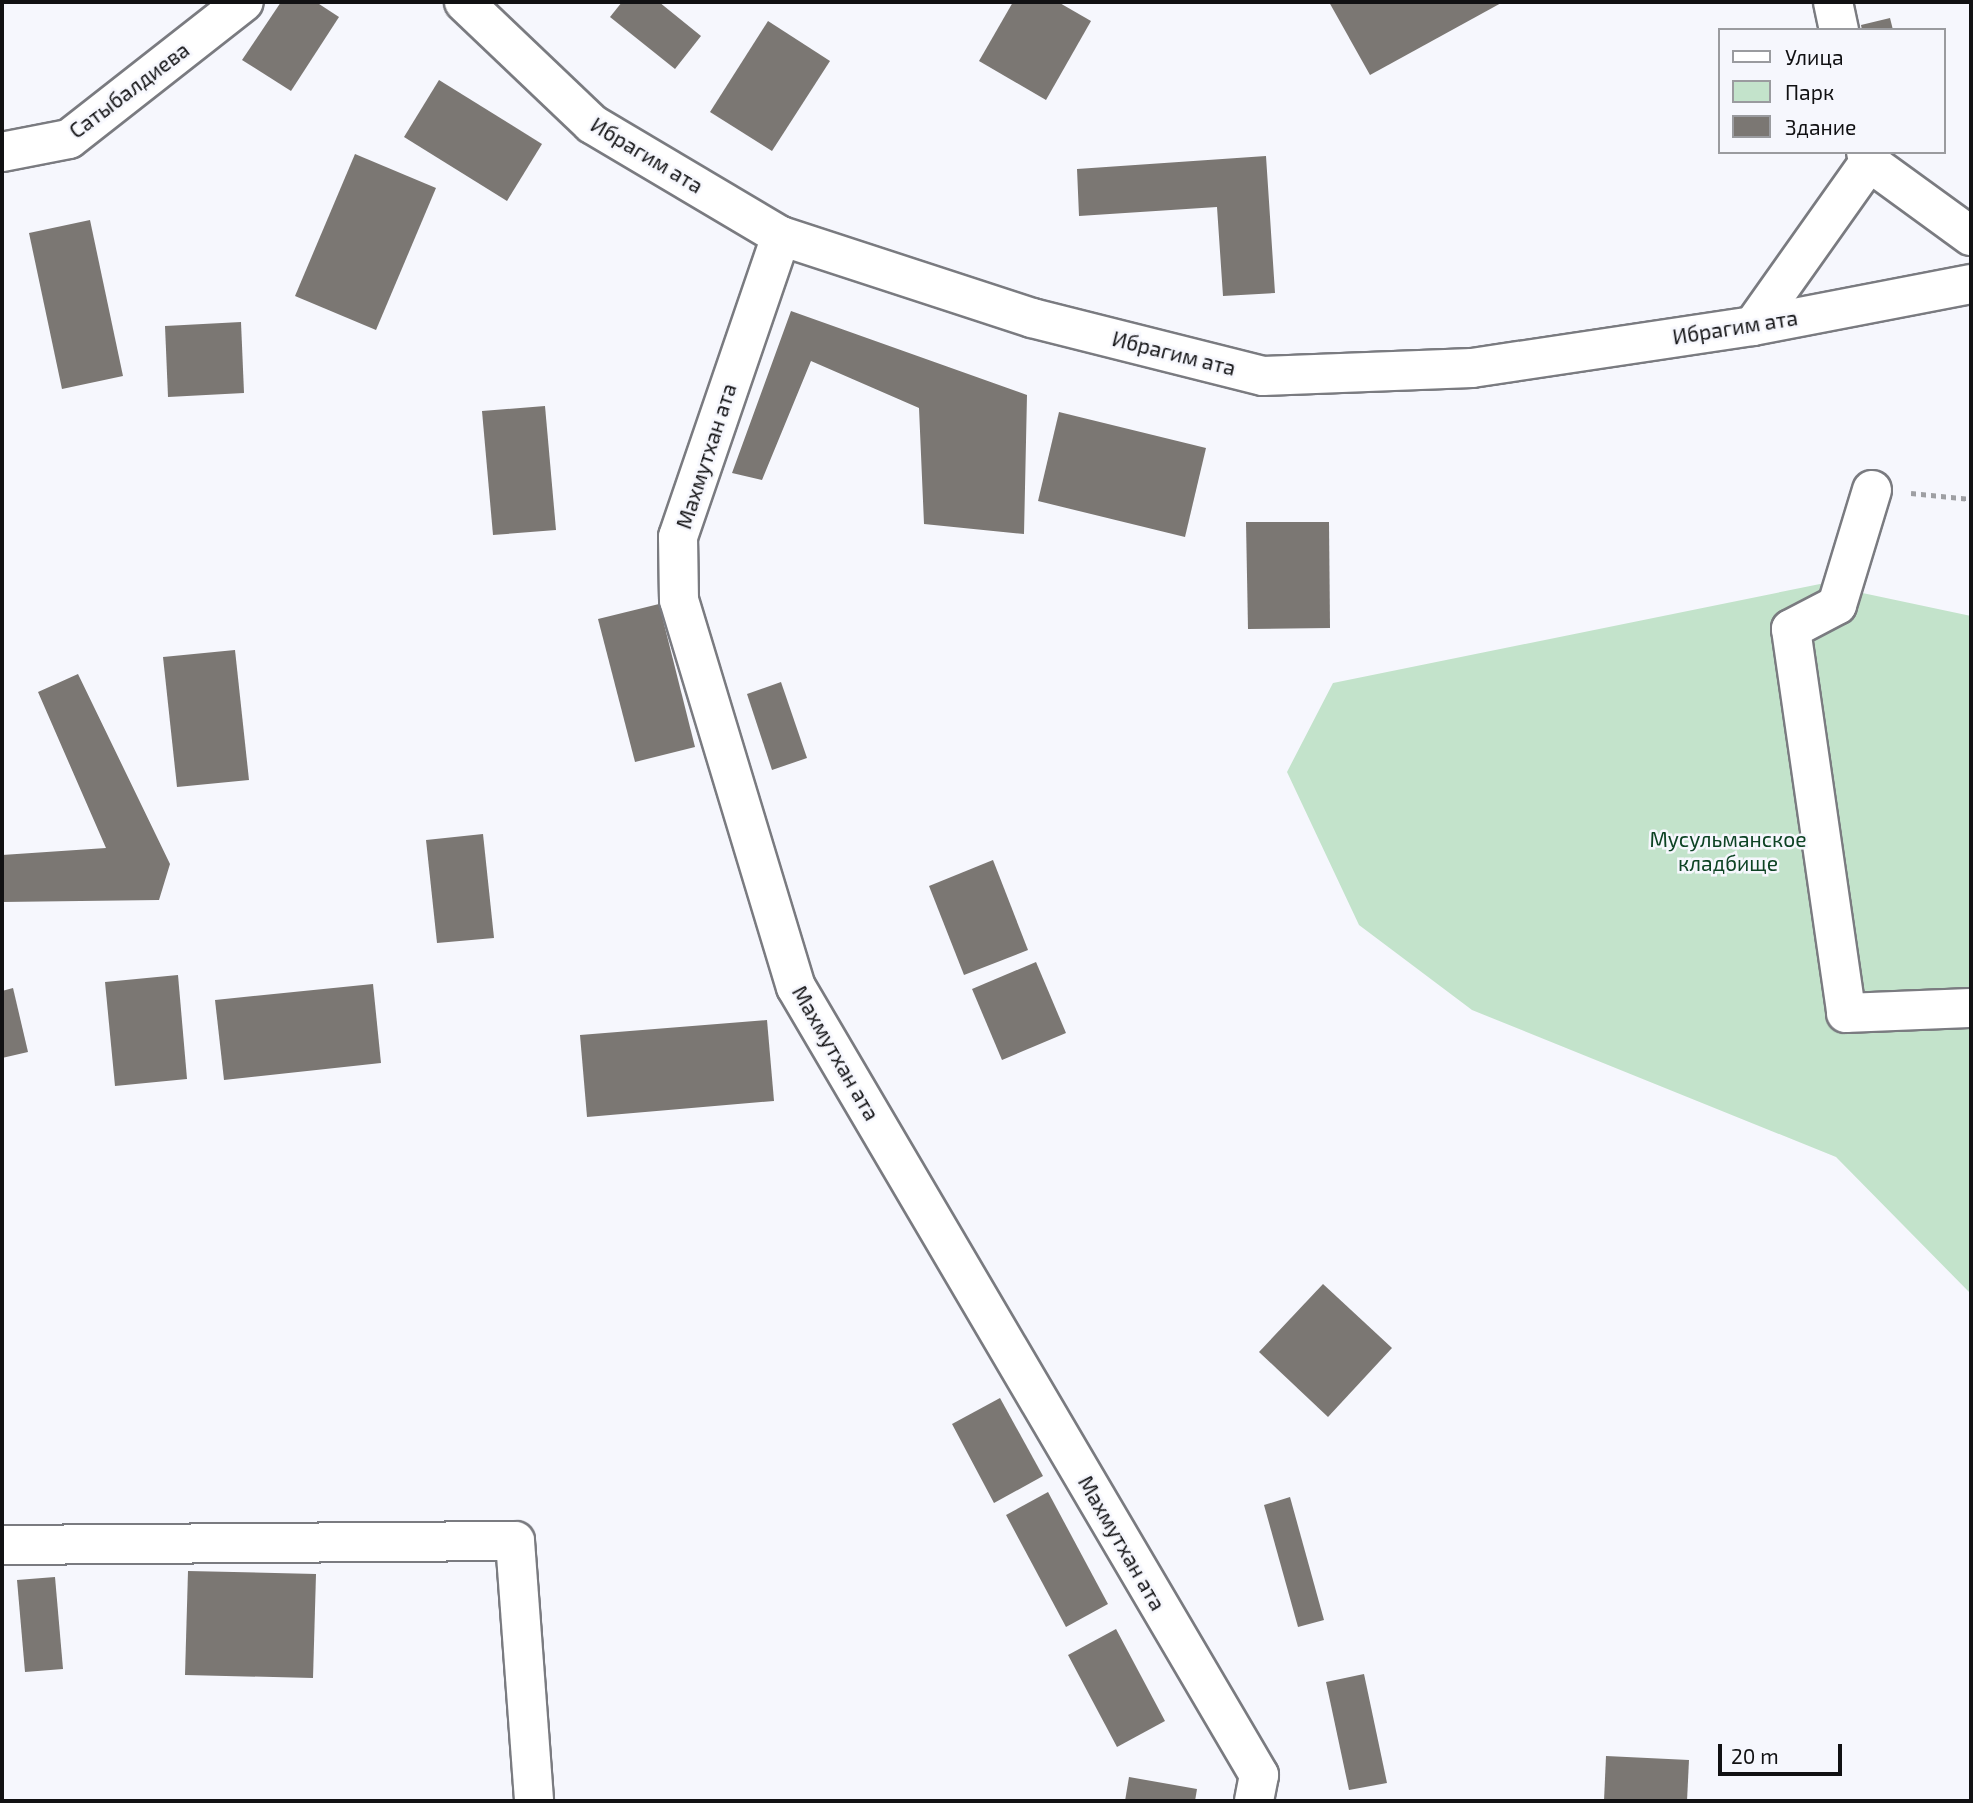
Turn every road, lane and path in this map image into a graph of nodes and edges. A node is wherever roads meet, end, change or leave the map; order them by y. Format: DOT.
graph roads {
  1 [pos="244,2"];
  2 [pos="464,2"];
  3 [pos="1833,2"];
  4 [pos="1839,28"];
  5 [pos="2,152"];
  6 [pos="1867,157"];
  7 [pos="781,236"];
  8 [pos="1971,236"];
  9 [pos="1971,284"];
  10 [pos="1753,326"];
  11 [pos="1872,489"];
  12 [pos="1971,499"];
  13 [pos="1971,1008"];
  14 [pos="2,1545"];
  15 [pos="534,1801"];
  16 [pos="1254,1801"];
  1 -- 5 [label="street, Сатыбалдиева"];
  2 -- 7 [label="street, Ибрагим ата"];
  3 -- 4 [label="street"];
  6 -- 8 [label="street"];
  6 -- 10 [label="street"];
  7 -- 10 [label="street, Ибрагим ата"];
  7 -- 16 [label="street, Махмутхан ата"];
  9 -- 10 [label="street, Ибрагим ата"];
  11 -- 12 [label="path"];
  11 -- 13 [label="street"];
  14 -- 15 [label="street"];
}
